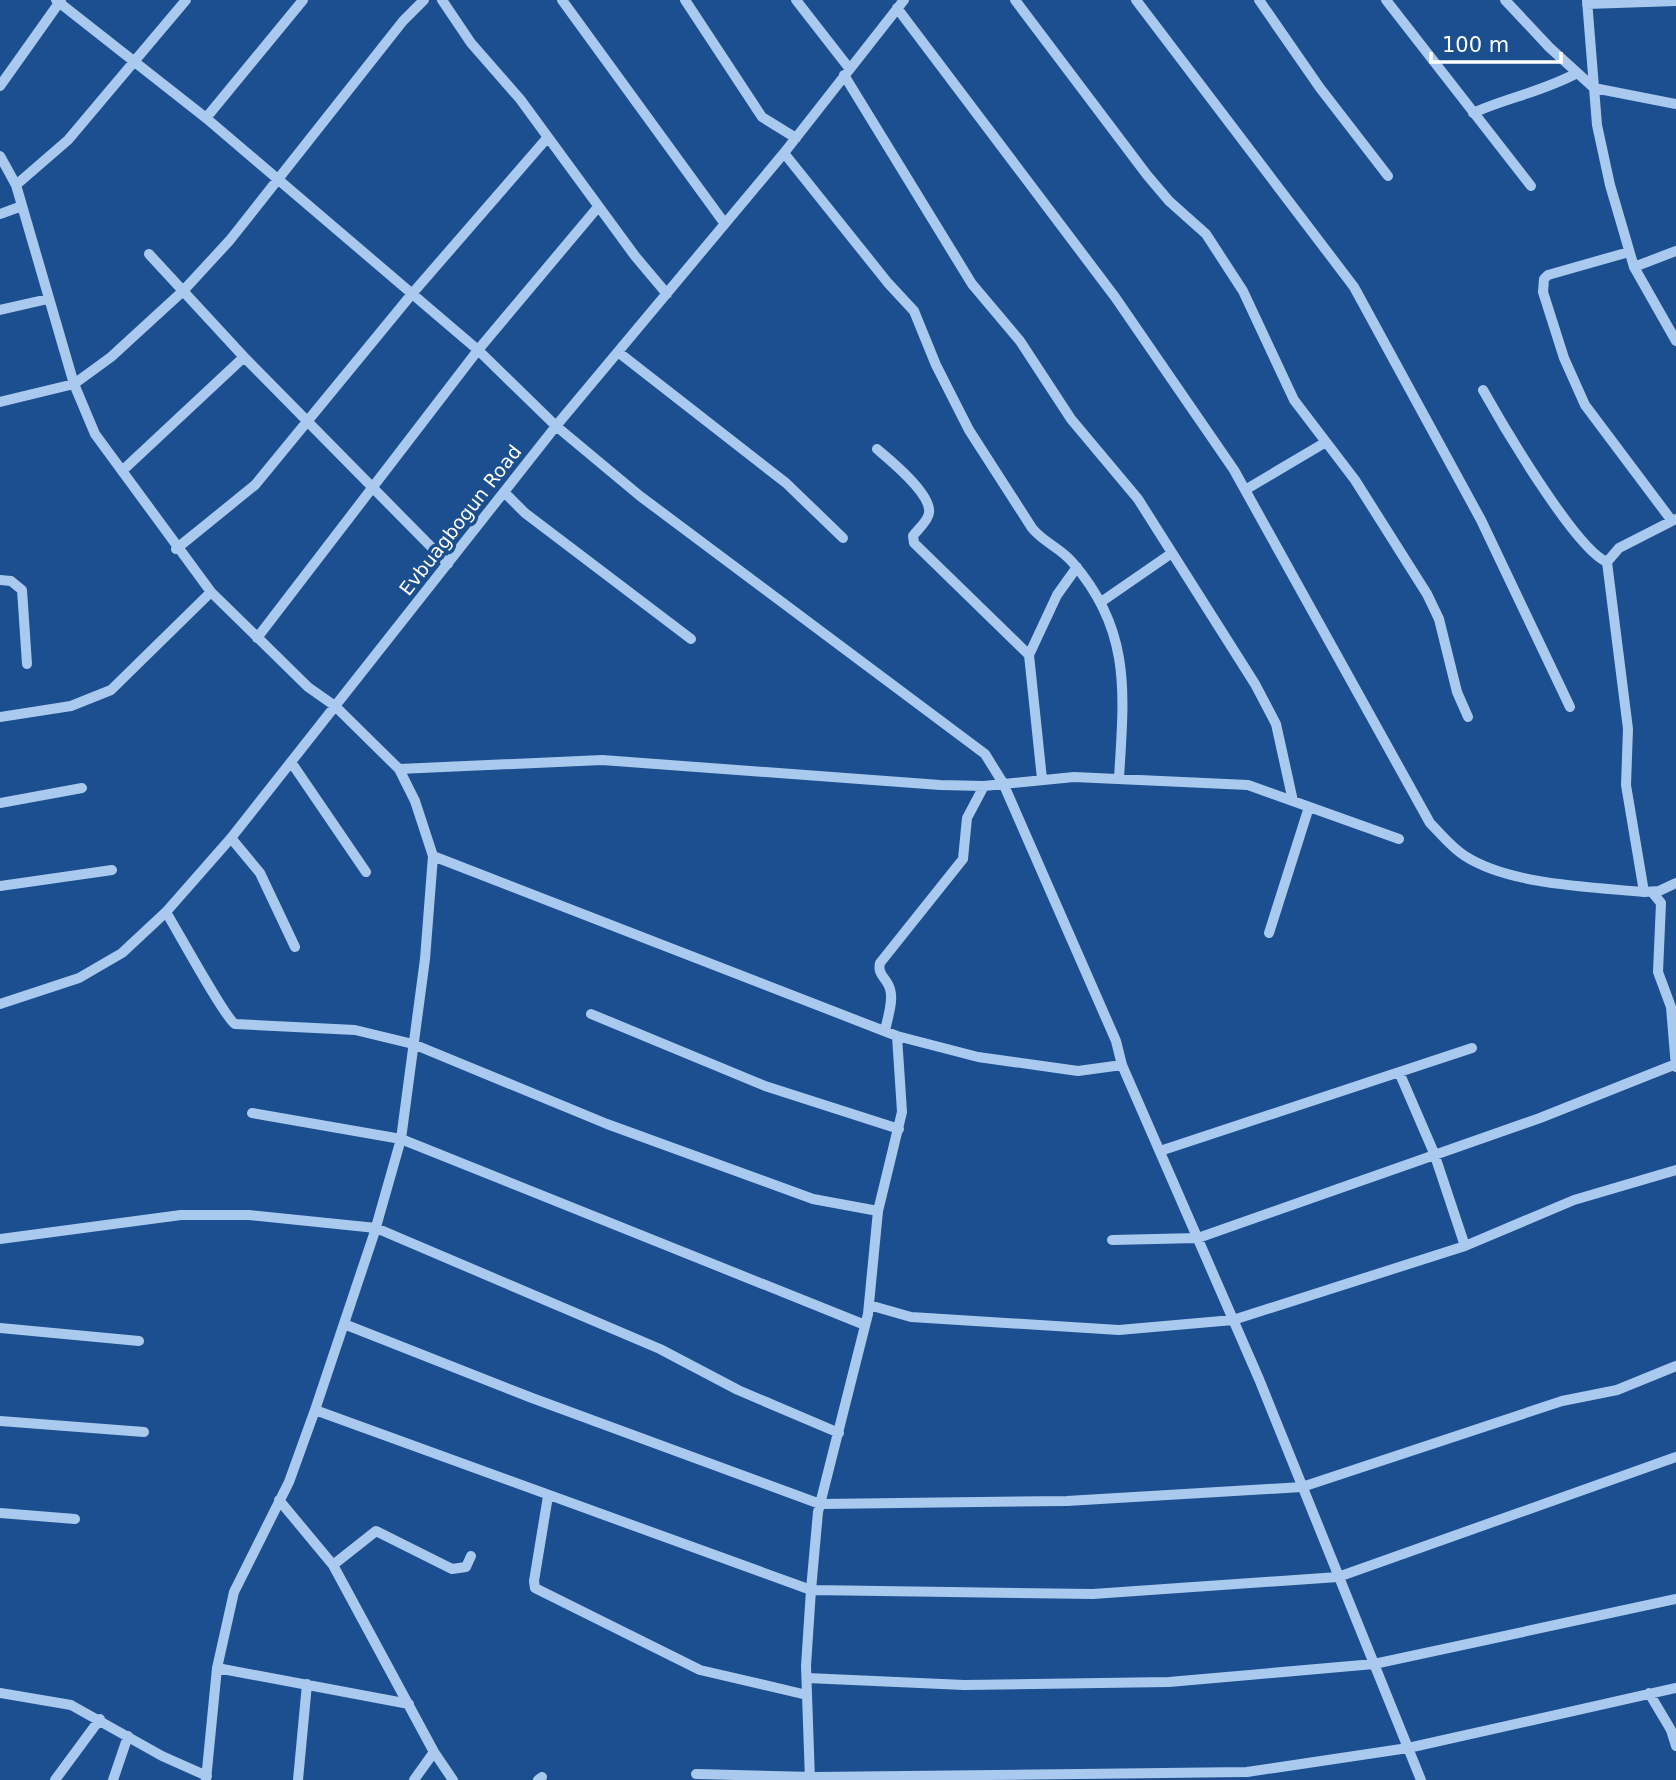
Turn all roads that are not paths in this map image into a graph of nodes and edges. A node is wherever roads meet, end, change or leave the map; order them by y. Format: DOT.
graph roads {
  1 [pos="186,0"];
  2 [pos="303,0"];
  3 [pos="424,0"];
  4 [pos="442,0"];
  5 [pos="562,0"];
  6 [pos="685,0"];
  7 [pos="796,0"];
  8 [pos="1015,0"];
  9 [pos="1136,0"];
  10 [pos="1259,0"];
  11 [pos="1386,0"];
  12 [pos="1506,0"];
  13 [pos="59,1"];
  14 [pos="1676,1"];
  15 [pos="1587,2"];
  16 [pos="901,4"];
  17 [pos="134,61"];
  18 [pos="846,72"];
  19 [pos="1577,73"];
  20 [pos="0,86"];
  21 [pos="1594,88"];
  22 [pos="1676,104"];
  23 [pos="1473,113"];
  24 [pos="206,118"];
  25 [pos="548,137"];
  26 [pos="796,138"];
  27 [pos="784,153"];
  28 [pos="0,156"];
  29 [pos="1388,176"];
  30 [pos="275,180"];
  31 [pos="16,185"];
  32 [pos="1531,186"];
  33 [pos="22,206"];
  34 [pos="598,207"];
  35 [pos="0,214"];
  36 [pos="725,224"];
  37 [pos="1676,251"];
  38 [pos="1629,252"];
  39 [pos="149,254"];
  40 [pos="1634,267"];
  41 [pos="183,291"];
  42 [pos="667,294"];
  43 [pos="411,295"];
  44 [pos="48,299"];
  45 [pos="0,310"];
  46 [pos="1676,341"];
  47 [pos="478,350"];
  48 [pos="618,352"];
  49 [pos="244,357"];
  50 [pos="74,384"];
  51 [pos="1483,390"];
  52 [pos="0,402"];
  53 [pos="306,420"];
  54 [pos="556,426"];
  55 [pos="1326,442"];
  56 [pos="877,449"];
  57 [pos="122,471"];
  58 [pos="372,486"];
  59 [pos="1245,490"];
  60 [pos="504,492"];
  61 [pos="1674,520"];
  62 [pos="843,538"];
  63 [pos="176,549"];
  64 [pos="1172,553"];
  65 [pos="1608,562"];
  66 [pos="448,564"];
  67 [pos="1077,567"];
  68 [pos="0,580"];
  69 [pos="211,592"];
  70 [pos="1101,602"];
  71 [pos="257,638"];
  72 [pos="691,639"];
  73 [pos="1028,654"];
  74 [pos="27,664"];
  75 [pos="335,706"];
  76 [pos="1570,707"];
  77 [pos="0,717"];
  78 [pos="1468,717"];
  79 [pos="291,762"];
  80 [pos="399,769"];
  81 [pos="1119,778"];
  82 [pos="1042,779"];
  83 [pos="1003,783"];
  84 [pos="984,786"];
  85 [pos="82,788"];
  86 [pos="1293,801"];
  87 [pos="0,803"];
  88 [pos="1309,807"];
  89 [pos="231,838"];
  90 [pos="1399,839"];
  91 [pos="433,856"];
  92 [pos="112,870"];
  93 [pos="366,873"];
  94 [pos="1676,883"];
  95 [pos="0,886"];
  96 [pos="1648,892"];
  97 [pos="166,912"];
  98 [pos="1269,933"];
  99 [pos="295,947"];
  100 [pos="0,1004"];
  101 [pos="591,1014"];
  102 [pos="885,1031"];
  103 [pos="897,1035"];
  104 [pos="413,1044"];
  105 [pos="1472,1048"];
  106 [pos="1122,1065"];
  107 [pos="1676,1066"];
  108 [pos="1399,1072"];
  109 [pos="252,1113"];
  110 [pos="899,1129"];
  111 [pos="401,1139"];
  112 [pos="1160,1151"];
  113 [pos="1434,1153"];
  114 [pos="1676,1170"];
  115 [pos="878,1212"];
  116 [pos="376,1228"];
  117 [pos="0,1238"];
  118 [pos="1198,1238"];
  119 [pos="1112,1240"];
  120 [pos="1465,1246"];
  121 [pos="869,1304"];
  122 [pos="1233,1320"];
  123 [pos="344,1324"];
  124 [pos="865,1325"];
  125 [pos="0,1328"];
  126 [pos="139,1340"];
  127 [pos="1676,1366"];
  128 [pos="315,1410"];
  129 [pos="0,1421"];
  130 [pos="144,1432"];
  131 [pos="839,1433"];
  132 [pos="1676,1457"];
  133 [pos="1302,1488"];
  134 [pos="548,1496"];
  135 [pos="279,1500"];
  136 [pos="820,1504"];
  137 [pos="0,1513"];
  138 [pos="75,1519"];
  139 [pos="471,1556"];
  140 [pos="333,1565"];
  141 [pos="1338,1577"];
  142 [pos="811,1590"];
  143 [pos="1676,1599"];
  144 [pos="1374,1664"];
  145 [pos="217,1668"];
  146 [pos="807,1678"];
  147 [pos="307,1684"];
  148 [pos="1676,1688"];
  149 [pos="0,1693"];
  150 [pos="1649,1693"];
  151 [pos="807,1695"];
  152 [pos="409,1704"];
  153 [pos="100,1719"];
  154 [pos="128,1736"];
  155 [pos="1676,1745"];
  156 [pos="1408,1748"];
  157 [pos="434,1752"];
  158 [pos="696,1774"];
  159 [pos="207,1778"];
  160 [pos="810,1778"];
  161 [pos="55,1780"];
  162 [pos="113,1780"];
  163 [pos="298,1780"];
  164 [pos="414,1780"];
  165 [pos="453,1780"];
  166 [pos="1421,1780"];
  1 -- 17 [label="street"];
  2 -- 24 [label="street"];
  3 -- 30 [label="street"];
  4 -- 25 [label="street"];
  5 -- 36 [label="street"];
  6 -- 26 [label="street"];
  7 -- 18 [label="street"];
  8 -- 55 [label="street"];
  9 -- 76 [label="street"];
  10 -- 29 [label="street"];
  11 -- 23 [label="street"];
  12 -- 19 [label="street"];
  13 -- 17 [label="street"];
  13 -- 20 [label="street"];
  14 -- 15 [label="street"];
  15 -- 21 [label="street"];
  16 -- 18 [label="street, Evbuagbogun Road"];
  16 -- 59 [label="street"];
  17 -- 24 [label="street"];
  17 -- 31 [label="street"];
  18 -- 26 [label="street, Evbuagbogun Road"];
  18 -- 64 [label="street"];
  19 -- 21 [label="street"];
  19 -- 23 [label="street"];
  21 -- 22 [label="street"];
  21 -- 38 [label="street"];
  23 -- 32 [label="street"];
  24 -- 30 [label="street"];
  25 -- 34 [label="street"];
  25 -- 43 [label="street"];
  26 -- 27 [label="street, Evbuagbogun Road"];
  27 -- 36 [label="street, Evbuagbogun Road"];
  27 -- 67 [label="street"];
  28 -- 31 [label="street"];
  30 -- 41 [label="street"];
  30 -- 43 [label="street"];
  31 -- 33 [label="street"];
  33 -- 35 [label="street"];
  33 -- 44 [label="street"];
  34 -- 42 [label="street"];
  34 -- 47 [label="street"];
  36 -- 42 [label="street, Evbuagbogun Road"];
  37 -- 40 [label="street"];
  38 -- 40 [label="street"];
  38 -- 61 [label="street"];
  39 -- 41 [label="street"];
  40 -- 46 [label="street"];
  41 -- 49 [label="street"];
  41 -- 50 [label="street"];
  42 -- 48 [label="street, Evbuagbogun Road"];
  43 -- 47 [label="street"];
  43 -- 53 [label="street"];
  44 -- 45 [label="street"];
  44 -- 50 [label="street"];
  47 -- 54 [label="street"];
  47 -- 58 [label="street"];
  48 -- 54 [label="street, Evbuagbogun Road"];
  48 -- 62 [label="street"];
  49 -- 53 [label="street"];
  49 -- 57 [label="street"];
  50 -- 52 [label="street"];
  50 -- 57 [label="street"];
  51 -- 65 [label="street"];
  53 -- 58 [label="street"];
  53 -- 63 [label="street"];
  54 -- 60 [label="street, Evbuagbogun Road"];
  54 -- 83 [label="street"];
  55 -- 59 [label="street"];
  55 -- 78 [label="street"];
  56 -- 73 [label="street"];
  57 -- 63 [label="street"];
  58 -- 66 [label="street"];
  58 -- 71 [label="street"];
  59 -- 96 [label="street"];
  60 -- 66 [label="street, Evbuagbogun Road"];
  60 -- 72 [label="street"];
  61 -- 65 [label="street"];
  63 -- 69 [label="street"];
  64 -- 70 [label="street"];
  64 -- 86 [label="street"];
  65 -- 96 [label="street"];
  66 -- 75 [label="street, Evbuagbogun Road"];
  67 -- 70 [label="street"];
  67 -- 73 [label="street"];
  68 -- 74 [label="street"];
  69 -- 71 [label="street"];
  69 -- 77 [label="street"];
  70 -- 81 [label="street"];
  71 -- 75 [label="street"];
  73 -- 82 [label="street"];
  75 -- 79 [label="street, Evbuagbogun Road"];
  75 -- 80 [label="street"];
  79 -- 89 [label="street, Evbuagbogun Road"];
  79 -- 93 [label="street"];
  80 -- 84 [label="street"];
  80 -- 91 [label="street"];
  81 -- 82 [label="street"];
  81 -- 86 [label="street"];
  82 -- 83 [label="street"];
  83 -- 84 [label="street"];
  83 -- 106 [label="street"];
  84 -- 102 [label="street"];
  85 -- 87 [label="street"];
  86 -- 88 [label="street"];
  88 -- 90 [label="street"];
  88 -- 98 [label="street"];
  89 -- 97 [label="street, Evbuagbogun Road"];
  89 -- 99 [label="street"];
  91 -- 102 [label="street"];
  91 -- 104 [label="street"];
  92 -- 95 [label="street"];
  94 -- 96 [label="street"];
  96 -- 107 [label="street"];
  97 -- 100 [label="street, Evbuagbogun Road"];
  97 -- 104 [label="street"];
  101 -- 110 [label="street"];
  102 -- 103 [label="street"];
  103 -- 106 [label="street"];
  103 -- 110 [label="street"];
  104 -- 111 [label="street"];
  104 -- 115 [label="street"];
  105 -- 108 [label="street"];
  106 -- 112 [label="street"];
  107 -- 113 [label="street"];
  108 -- 112 [label="street"];
  108 -- 113 [label="street"];
  109 -- 111 [label="street"];
  110 -- 115 [label="street"];
  111 -- 116 [label="street"];
  111 -- 124 [label="street"];
  112 -- 118 [label="street"];
  113 -- 118 [label="street"];
  113 -- 120 [label="street"];
  114 -- 120 [label="street"];
  115 -- 121 [label="street"];
  116 -- 117 [label="street"];
  116 -- 123 [label="street"];
  116 -- 131 [label="street"];
  118 -- 119 [label="street"];
  118 -- 122 [label="street"];
  120 -- 122 [label="street"];
  121 -- 122 [label="street"];
  121 -- 124 [label="street"];
  122 -- 133 [label="street"];
  123 -- 128 [label="street"];
  123 -- 136 [label="street"];
  124 -- 131 [label="street"];
  125 -- 126 [label="street"];
  127 -- 133 [label="street"];
  128 -- 134 [label="street"];
  128 -- 135 [label="street"];
  129 -- 130 [label="street"];
  131 -- 136 [label="street"];
  132 -- 141 [label="street"];
  133 -- 136 [label="street"];
  133 -- 141 [label="street"];
  134 -- 142 [label="street"];
  134 -- 151 [label="street"];
  135 -- 140 [label="street"];
  135 -- 145 [label="street"];
  136 -- 142 [label="street"];
  137 -- 138 [label="street"];
  139 -- 140 [label="street"];
  140 -- 152 [label="street"];
  141 -- 142 [label="street"];
  141 -- 144 [label="street"];
  142 -- 146 [label="street"];
  143 -- 144 [label="street"];
  144 -- 146 [label="street"];
  144 -- 156 [label="street"];
  145 -- 147 [label="street"];
  145 -- 159 [label="street"];
  146 -- 151 [label="street"];
  147 -- 152 [label="street"];
  147 -- 163 [label="street"];
  148 -- 150 [label="street"];
  149 -- 153 [label="street"];
  150 -- 155 [label="street"];
  150 -- 156 [label="street"];
  151 -- 160 [label="street"];
  152 -- 157 [label="street"];
  153 -- 154 [label="street"];
  153 -- 161 [label="street"];
  154 -- 159 [label="street"];
  154 -- 162 [label="street"];
  156 -- 160 [label="street"];
  156 -- 166 [label="street"];
  157 -- 164 [label="street"];
  157 -- 165 [label="street"];
  158 -- 160 [label="street"];
}
